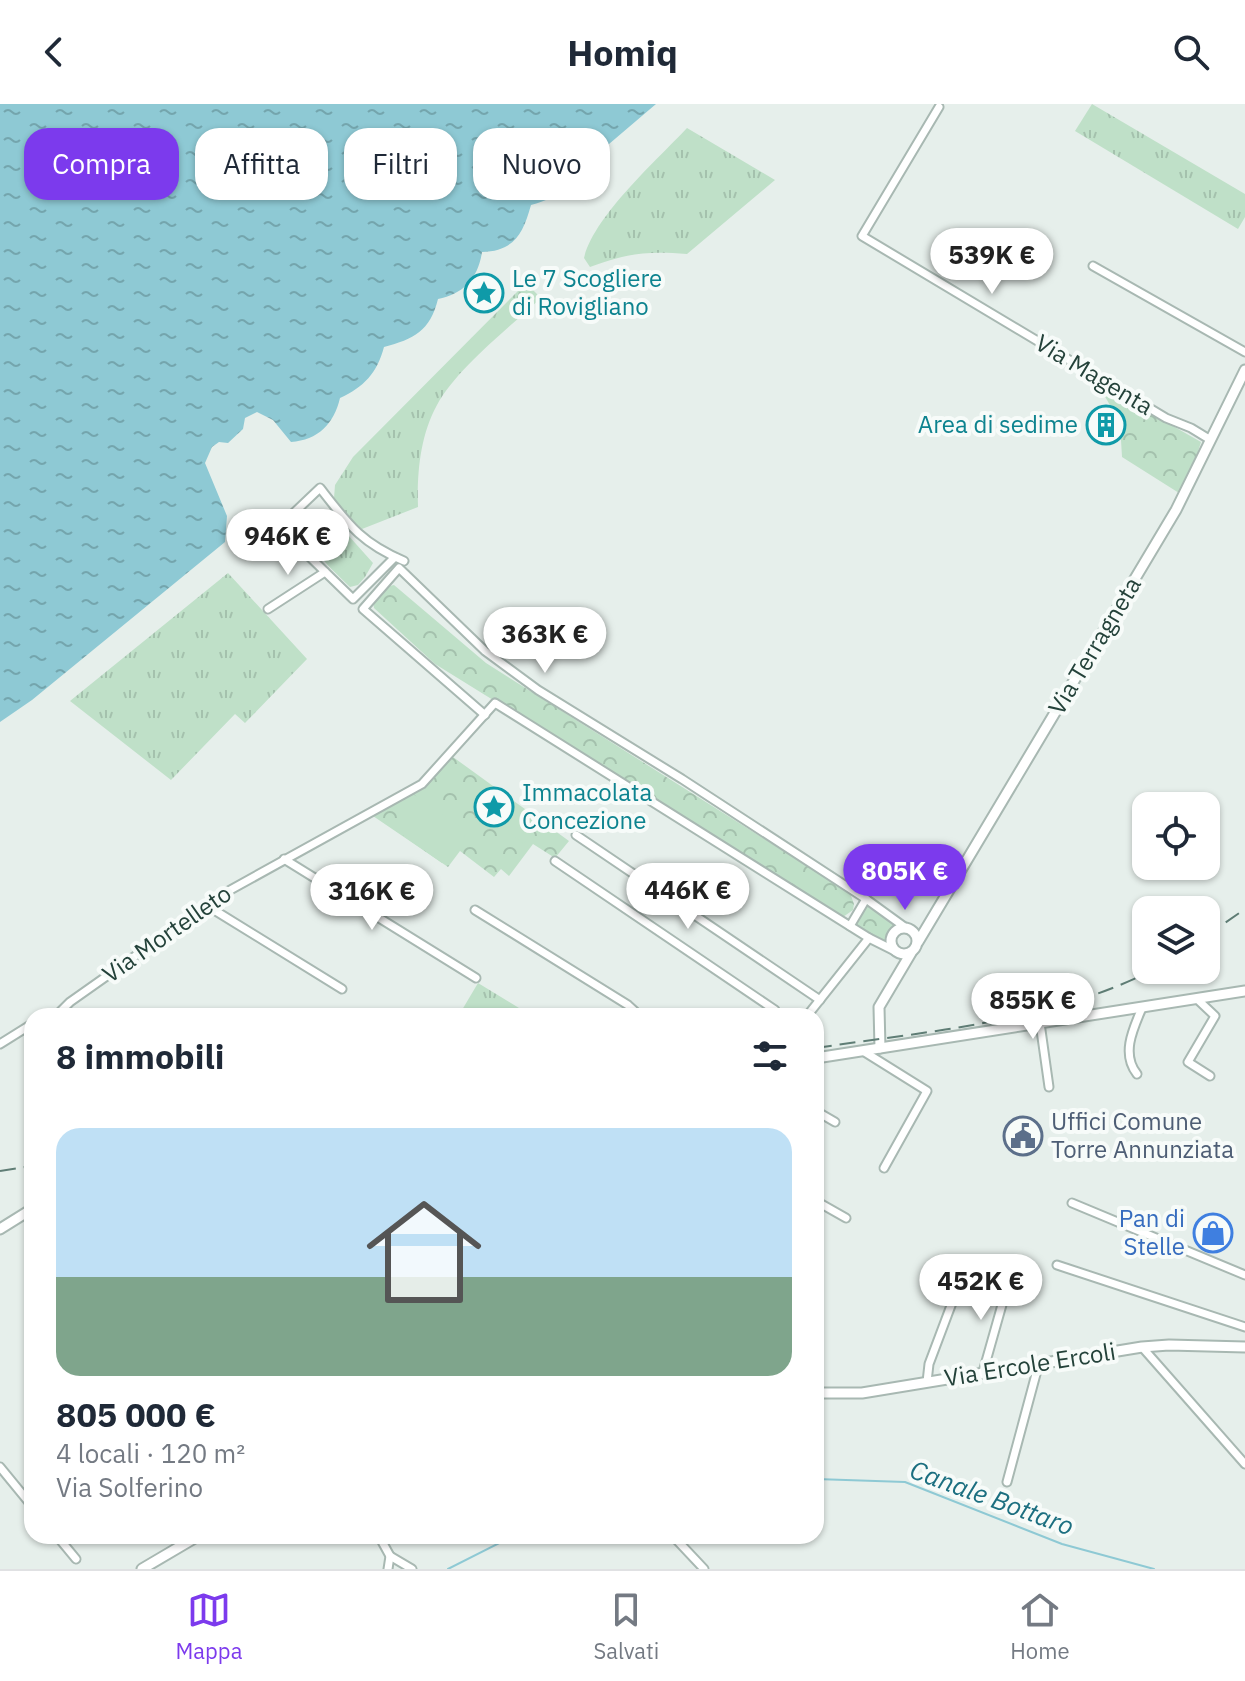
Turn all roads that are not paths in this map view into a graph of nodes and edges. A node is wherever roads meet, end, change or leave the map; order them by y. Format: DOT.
graph roads {
  1 [pos="939,107"];
  2 [pos="1093,266"];
  3 [pos="1245,352"];
  4 [pos="1245,370"];
  5 [pos="1209,439"];
  6 [pos="395,557"];
  7 [pos="404,561"];
  8 [pos="325,572"];
  9 [pos="268,609"];
  10 [pos="485,715"];
  11 [pos="576,835"];
  12 [pos="284,859"];
  13 [pos="555,861"];
  14 [pos="866,899"];
  15 [pos="206,905"];
  16 [pos="475,910"];
  17 [pos="934,916"];
  18 [pos="850,926"];
  19 [pos="910,930"];
  20 [pos="869,938"];
  21 [pos="918,942"];
  22 [pos="902,953"];
  23 [pos="476,978"];
  24 [pos="342,989"];
  25 [pos="1245,991"];
  26 [pos="1197,999"];
  27 [pos="820,1000"];
  28 [pos="64,1008"];
  29 [pos="631,1008"];
  30 [pos="766,1008"];
  31 [pos="814,1008"];
  32 [pos="1142,1008"];
  33 [pos="1040,1023"];
  34 [pos="24,1029"];
  35 [pos="0,1044"];
  36 [pos="880,1048"];
  37 [pos="863,1051"];
  38 [pos="824,1057"];
  39 [pos="1137,1074"];
  40 [pos="1210,1076"];
  41 [pos="1049,1087"];
  42 [pos="824,1116"];
  43 [pos="835,1122"];
  44 [pos="884,1168"];
  45 [pos="1072,1203"];
  46 [pos="824,1206"];
  47 [pos="24,1214"];
  48 [pos="846,1218"];
  49 [pos="0,1229"];
  50 [pos="1057,1265"];
  51 [pos="964,1271"];
  52 [pos="1245,1275"];
  53 [pos="1009,1280"];
  54 [pos="1245,1327"];
  55 [pos="1142,1347"];
  56 [pos="1245,1347"];
  57 [pos="1039,1363"];
  58 [pos="983,1372"];
  59 [pos="927,1382"];
  60 [pos="824,1393"];
  61 [pos="1245,1464"];
  62 [pos="0,1467"];
  63 [pos="1007,1482"];
  64 [pos="24,1496"];
  65 [pos="64,1544"];
  66 [pos="184,1544"];
  67 [pos="383,1544"];
  68 [pos="681,1544"];
  69 [pos="390,1556"];
  70 [pos="76,1559"];
  71 [pos="142,1569"];
  72 [pos="388,1569"];
  73 [pos="412,1569"];
  74 [pos="704,1569"];
  1 -- 5 [label="street, Via Magenta"];
  2 -- 3 [label="street"];
  4 -- 5 [label="street, Via Terragneta"];
  5 -- 17 [label="street, Via Terragneta"];
  6 -- 7 [label="street"];
  6 -- 8 [label="street"];
  6 -- 8 [label="street"];
  8 -- 9 [label="street"];
  10 -- 12 [label="street, Via Mortelleto"];
  10 -- 14 [label="street"];
  10 -- 18 [label="street, Via Mortelleto"];
  11 -- 27 [label="street"];
  12 -- 15 [label="street, Via Mortelleto"];
  12 -- 23 [label="street"];
  13 -- 30 [label="street"];
  14 -- 18 [label="street"];
  14 -- 19 [label="street"];
  15 -- 24 [label="street"];
  15 -- 28 [label="street, Via Mortelleto"];
  16 -- 29 [label="street"];
  17 -- 19 [label="street"];
  17 -- 21 [label="street, Via Terragneta"];
  18 -- 20 [label="street"];
  19 -- 21 [label="street"];
  19 -- 22 [label="street"];
  20 -- 22 [label="street"];
  20 -- 27 [label="street"];
  21 -- 22 [label="street"];
  22 -- 36 [label="street"];
  25 -- 26 [label="street"];
  26 -- 32 [label="street"];
  26 -- 40 [label="street"];
  27 -- 31 [label="street"];
  32 -- 33 [label="street"];
  32 -- 39 [label="street"];
  33 -- 36 [label="street"];
  33 -- 41 [label="street"];
  34 -- 35 [label="street"];
  36 -- 37 [label="street"];
  37 -- 38 [label="street"];
  37 -- 44 [label="street"];
  42 -- 43 [label="street"];
  45 -- 52 [label="street"];
  46 -- 48 [label="street"];
  47 -- 49 [label="street"];
  50 -- 54 [label="street"];
  51 -- 59 [label="street"];
  53 -- 58 [label="street"];
  55 -- 56 [label="street, Via Ercole Ercoli"];
  55 -- 57 [label="street, Via Ercole Ercoli"];
  55 -- 61 [label="street"];
  57 -- 58 [label="street, Via Ercole Ercoli"];
  57 -- 63 [label="street"];
  58 -- 59 [label="street, Via Ercole Ercoli"];
  59 -- 60 [label="street, Via Ercole Ercoli"];
  62 -- 64 [label="street"];
  65 -- 70 [label="street"];
  66 -- 71 [label="street"];
  67 -- 69 [label="street"];
  68 -- 74 [label="street"];
  69 -- 72 [label="street"];
  69 -- 73 [label="street"];
}
